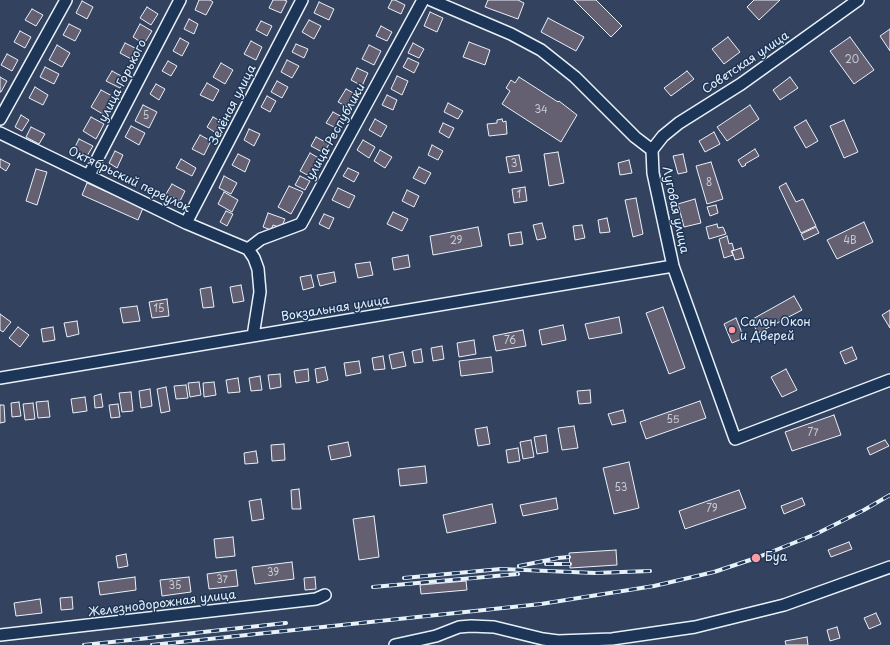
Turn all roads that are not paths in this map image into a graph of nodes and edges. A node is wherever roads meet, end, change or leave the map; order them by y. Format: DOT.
graph roads {
  1 [pos="66,0"];
  2 [pos="180,0"];
  3 [pos="302,0"];
  4 [pos="423,0"];
  5 [pos="431,0"];
  6 [pos="858,0"];
  7 [pos="0,118"];
  8 [pos="0,133"];
  9 [pos="652,150"];
  10 [pos="89,175"];
  11 [pos="186,223"];
  12 [pos="248,248"];
  13 [pos="674,266"];
  14 [pos="253,336"];
  15 [pos="0,378"];
  16 [pos="890,380"];
  17 [pos="890,567"];
  18 [pos="325,595"];
  19 [pos="0,635"];
  20 [pos="395,645"];
  1 -- 7 [label="street"];
  2 -- 10 [label="street, улица Горького"];
  3 -- 11 [label="street, Зелёная улица"];
  4 -- 12 [label="street, улица Республики"];
  5 -- 9 [label="street"];
  6 -- 9 [label="street, Советская улица"];
  8 -- 10 [label="street, Октябрьский переулок"];
  9 -- 13 [label="street, Луговая улица"];
  10 -- 11 [label="street, Октябрьский переулок"];
  11 -- 12 [label="street, Октябрьский переулок"];
  12 -- 14 [label="street"];
  13 -- 14 [label="street, Вокзальная улица"];
  13 -- 16 [label="street, Луговая улица"];
  14 -- 15 [label="street, Вокзальная улица"];
  17 -- 20 [label="street"];
  18 -- 19 [label="street, Железнодорожная улица"];
}
